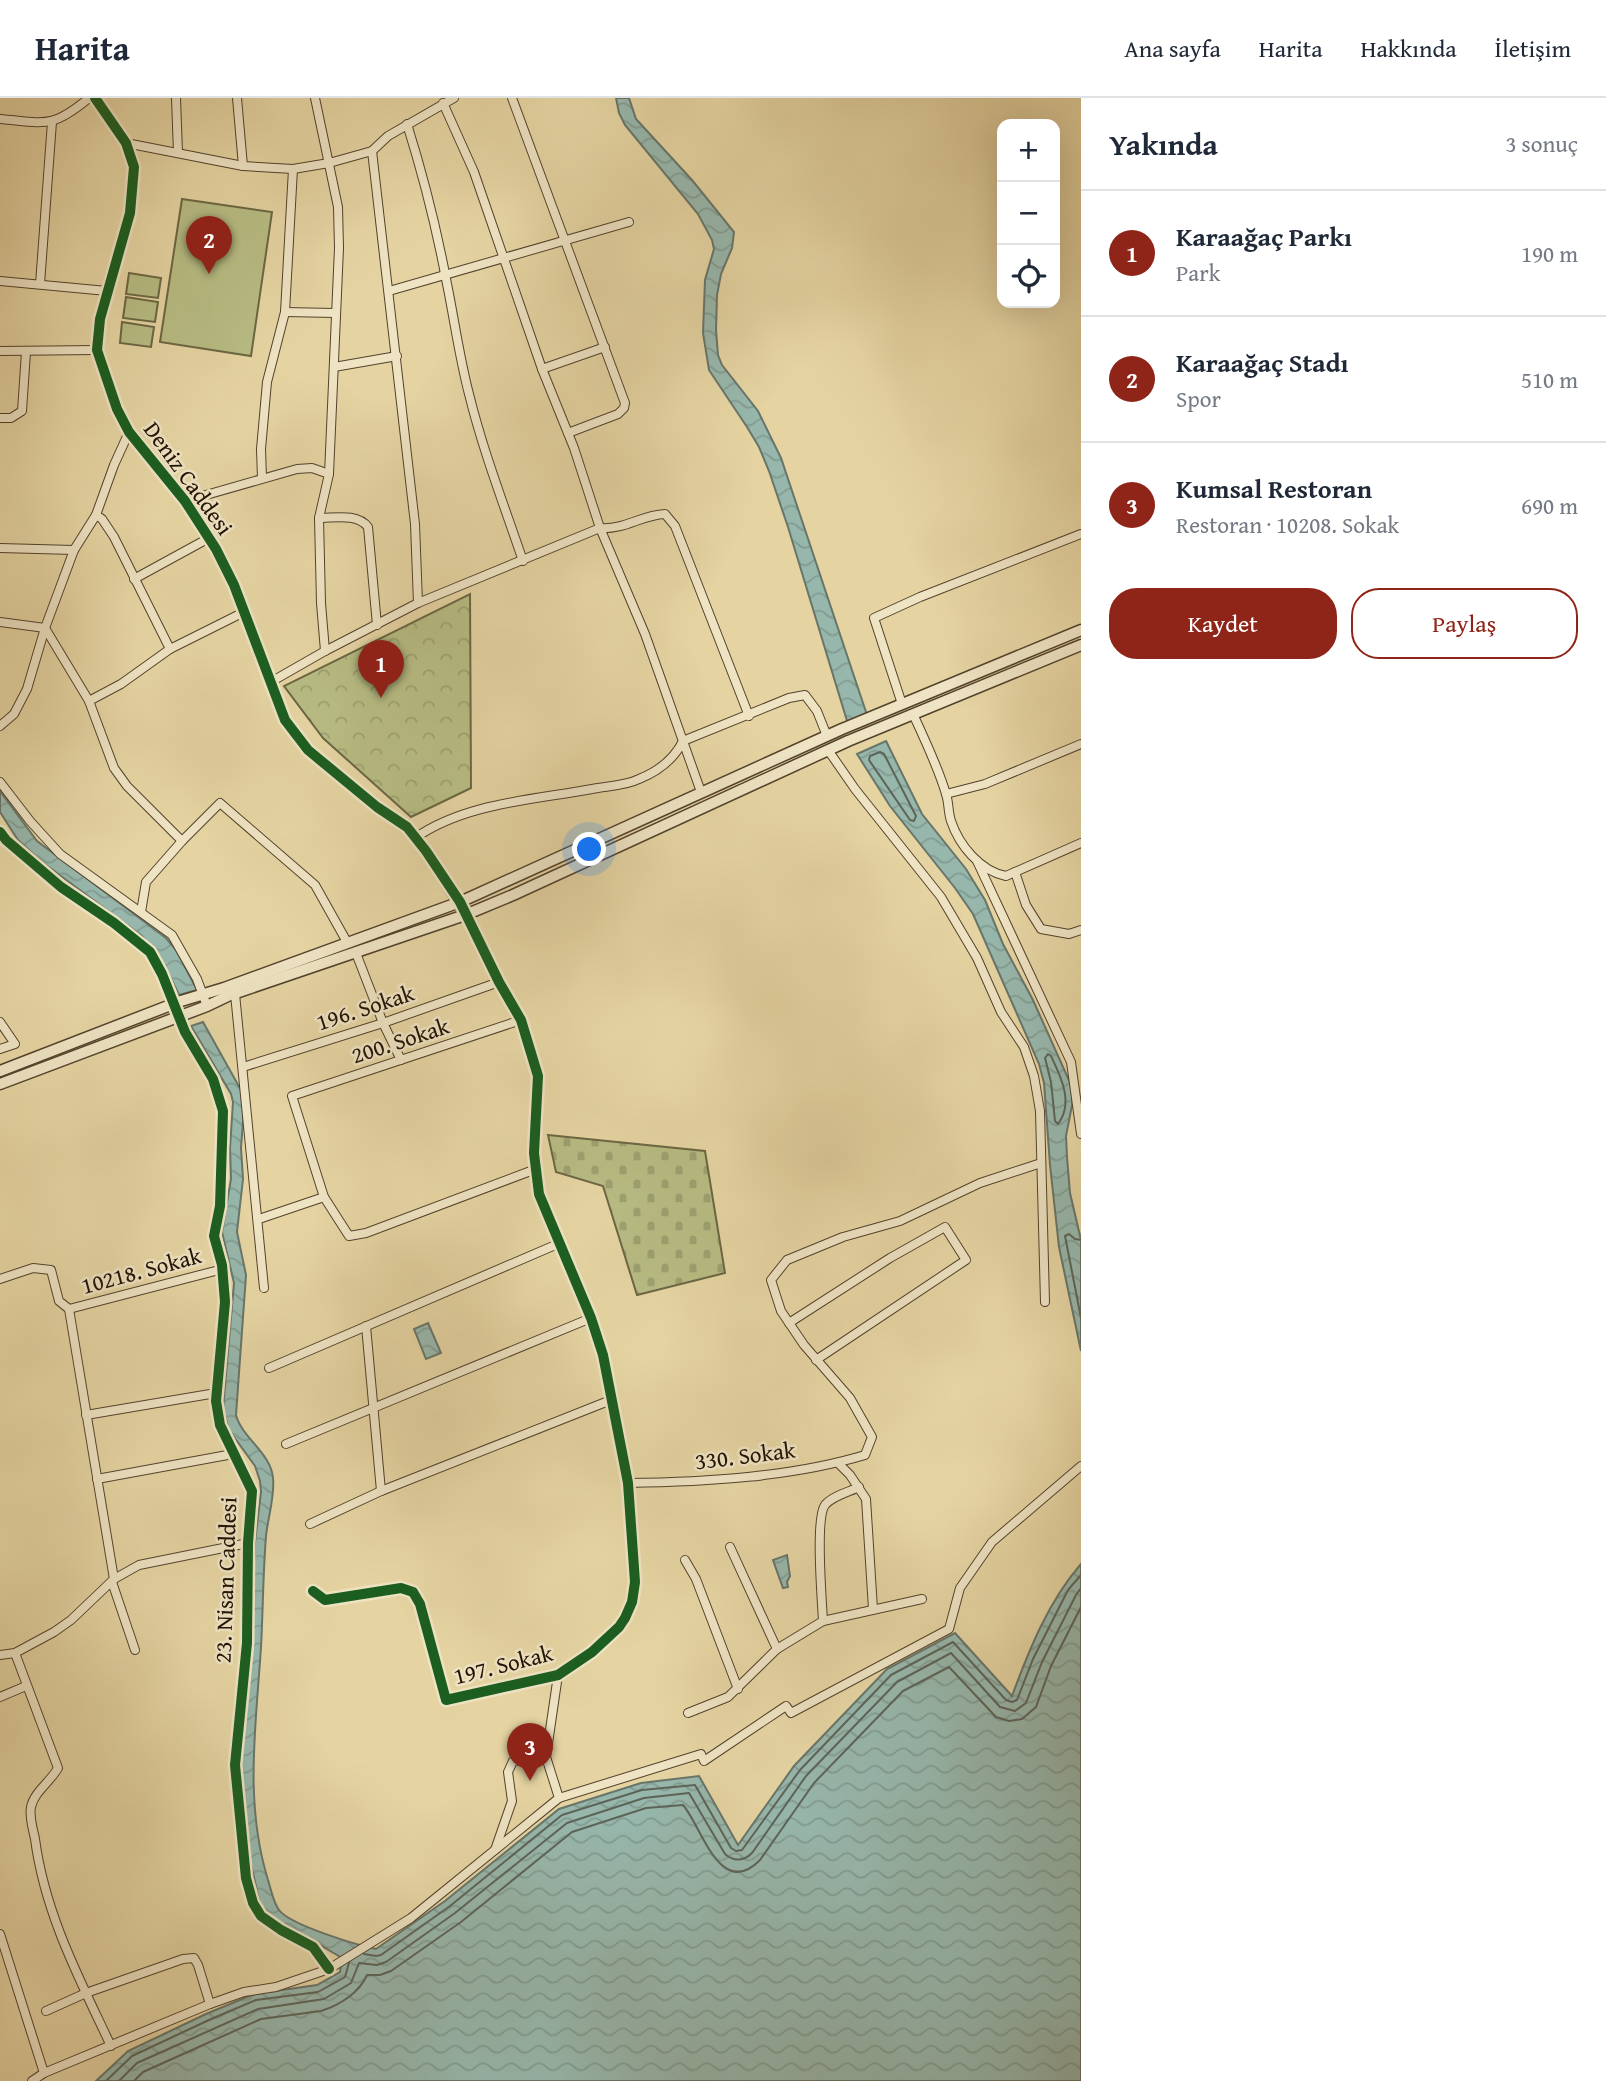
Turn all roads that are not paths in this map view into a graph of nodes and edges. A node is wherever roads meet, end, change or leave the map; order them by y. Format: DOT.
graph roads {
  1 [pos="89,98"];
  2 [pos="95,98"];
  3 [pos="176,98"];
  4 [pos="237,98"];
  5 [pos="315,98"];
  6 [pos="454,98"];
  7 [pos="512,98"];
  8 [pos="443,103"];
  9 [pos="0,119"];
  10 [pos="52,122"];
  11 [pos="407,124"];
  12 [pos="126,143"];
  13 [pos="372,151"];
  14 [pos="178,153"];
  15 [pos="329,163"];
  16 [pos="243,166"];
  17 [pos="293,169"];
  18 [pos="629,222"];
  19 [pos="564,241"];
  20 [pos="503,259"];
  21 [pos="446,275"];
  22 [pos="0,281"];
  23 [pos="40,284"];
  24 [pos="107,291"];
  25 [pos="389,291"];
  26 [pos="285,312"];
  27 [pos="335,313"];
  28 [pos="605,347"];
  29 [pos="97,350"];
  30 [pos="0,351"];
  31 [pos="26,352"];
  32 [pos="397,356"];
  33 [pos="334,367"];
  34 [pos="542,369"];
  35 [pos="0,418"];
  36 [pos="129,432"];
  37 [pos="568,433"];
  38 [pos="329,474"];
  39 [pos="262,478"];
  40 [pos="185,501"];
  41 [pos="96,515"];
  42 [pos="319,518"];
  43 [pos="600,528"];
  44 [pos="1081,534"];
  45 [pos="209,538"];
  46 [pos="0,548"];
  47 [pos="74,550"];
  48 [pos="523,561"];
  49 [pos="134,579"];
  50 [pos="418,603"];
  51 [pos="244,612"];
  52 [pos="0,622"];
  53 [pos="377,625"];
  54 [pos="45,628"];
  55 [pos="1081,630"];
  56 [pos="1081,645"];
  57 [pos="170,649"];
  58 [pos="325,651"];
  59 [pos="269,683"];
  60 [pos="89,701"];
  61 [pos="901,704"];
  62 [pos="913,714"];
  63 [pos="748,716"];
  64 [pos="0,726"];
  65 [pos="827,736"];
  66 [pos="683,741"];
  67 [pos="1081,744"];
  68 [pos="828,750"];
  69 [pos="0,782"];
  70 [pos="701,792"];
  71 [pos="946,794"];
  72 [pos="0,832"];
  73 [pos="415,838"];
  74 [pos="3,840"];
  75 [pos="182,841"];
  76 [pos="1081,843"];
  77 [pos="977,861"];
  78 [pos="1015,872"];
  79 [pos="460,902"];
  80 [pos="141,912"];
  81 [pos="465,915"];
  82 [pos="1081,930"];
  83 [pos="347,942"];
  84 [pos="356,953"];
  85 [pos="499,982"];
  86 [pos="235,994"];
  87 [pos="199,995"];
  88 [pos="177,1002"];
  89 [pos="203,1007"];
  90 [pos="181,1015"];
  91 [pos="521,1020"];
  92 [pos="0,1022"];
  93 [pos="383,1023"];
  94 [pos="0,1049"];
  95 [pos="401,1060"];
  96 [pos="243,1067"];
  97 [pos="0,1071"];
  98 [pos="0,1084"];
  99 [pos="1081,1134"];
  100 [pos="1041,1163"];
  101 [pos="536,1169"];
  102 [pos="324,1197"];
  103 [pos="258,1219"];
  104 [pos="560,1243"];
  105 [pos="223,1269"];
  106 [pos="0,1279"];
  107 [pos="264,1287"];
  108 [pos="1045,1303"];
  109 [pos="69,1309"];
  110 [pos="591,1318"];
  111 [pos="789,1323"];
  112 [pos="366,1326"];
  113 [pos="816,1360"];
  114 [pos="269,1368"];
  115 [pos="216,1393"];
  116 [pos="611,1400"];
  117 [pos="372,1408"];
  118 [pos="86,1415"];
  119 [pos="286,1444"];
  120 [pos="233,1454"];
  121 [pos="838,1463"];
  122 [pos="1081,1466"];
  123 [pos="97,1479"];
  124 [pos="628,1483"];
  125 [pos="859,1487"];
  126 [pos="381,1491"];
  127 [pos="310,1524"];
  128 [pos="248,1544"];
  129 [pos="730,1547"];
  130 [pos="685,1560"];
  131 [pos="113,1581"];
  132 [pos="313,1591"];
  133 [pos="922,1599"];
  134 [pos="873,1609"];
  135 [pos="823,1621"];
  136 [pos="777,1649"];
  137 [pos="135,1650"];
  138 [pos="15,1653"];
  139 [pos="0,1656"];
  140 [pos="558,1675"];
  141 [pos="26,1686"];
  142 [pos="738,1689"];
  143 [pos="0,1697"];
  144 [pos="688,1713"];
  145 [pos="546,1756"];
  146 [pos="559,1798"];
  147 [pos="494,1852"];
  148 [pos="0,1934"];
  149 [pos="329,1969"];
  150 [pos="86,1993"];
  151 [pos="210,2004"];
  152 [pos="46,2011"];
  153 [pos="111,2046"];
  154 [pos="44,2073"];
  155 [pos="32,2081"];
  1 -- 10 [label="street"];
  2 -- 12 [label="street, Deniz Caddesi"];
  3 -- 14 [label="street"];
  4 -- 16 [label="street"];
  5 -- 15 [label="street"];
  6 -- 8 [label="street"];
  7 -- 19 [label="street"];
  8 -- 11 [label="street"];
  8 -- 20 [label="street"];
  9 -- 10 [label="street"];
  10 -- 23 [label="street"];
  11 -- 13 [label="street"];
  11 -- 21 [label="street"];
  12 -- 14 [label="street"];
  12 -- 24 [label="street, Deniz Caddesi"];
  13 -- 15 [label="street"];
  13 -- 25 [label="street"];
  14 -- 16 [label="street"];
  15 -- 17 [label="street"];
  15 -- 27 [label="street"];
  16 -- 17 [label="street"];
  17 -- 26 [label="street"];
  18 -- 19 [label="street"];
  19 -- 20 [label="street"];
  19 -- 28 [label="street"];
  20 -- 21 [label="street"];
  20 -- 34 [label="street"];
  21 -- 25 [label="street"];
  21 -- 48 [label="street"];
  22 -- 23 [label="street"];
  23 -- 24 [label="street"];
  24 -- 29 [label="street, Deniz Caddesi"];
  25 -- 32 [label="street"];
  26 -- 27 [label="street"];
  26 -- 39 [label="street"];
  27 -- 33 [label="street"];
  28 -- 34 [label="street"];
  28 -- 37 [label="street"];
  29 -- 31 [label="street"];
  29 -- 36 [label="street, Deniz Caddesi"];
  30 -- 31 [label="street"];
  31 -- 35 [label="street"];
  32 -- 33 [label="street"];
  32 -- 50 [label="street"];
  33 -- 38 [label="street"];
  34 -- 37 [label="street"];
  36 -- 40 [label="street, Deniz Caddesi"];
  36 -- 41 [label="street"];
  37 -- 43 [label="street"];
  38 -- 39 [label="street"];
  38 -- 42 [label="street"];
  39 -- 40 [label="street"];
  40 -- 45 [label="street, Deniz Caddesi"];
  41 -- 47 [label="street"];
  41 -- 49 [label="street"];
  42 -- 53 [label="street"];
  42 -- 58 [label="street"];
  43 -- 48 [label="street"];
  43 -- 63 [label="street"];
  43 -- 66 [label="street"];
  44 -- 61 [label="street"];
  45 -- 49 [label="street"];
  45 -- 51 [label="street, Deniz Caddesi"];
  46 -- 47 [label="street"];
  47 -- 54 [label="street"];
  48 -- 50 [label="street"];
  49 -- 57 [label="street"];
  50 -- 53 [label="street"];
  51 -- 57 [label="street"];
  51 -- 59 [label="street, Deniz Caddesi"];
  52 -- 54 [label="street"];
  53 -- 58 [label="street"];
  54 -- 60 [label="street"];
  54 -- 64 [label="street"];
  55 -- 61 [label="street"];
  56 -- 62 [label="street"];
  57 -- 60 [label="street"];
  58 -- 59 [label="street"];
  59 -- 73 [label="street, Deniz Caddesi"];
  60 -- 75 [label="street"];
  61 -- 65 [label="street"];
  62 -- 68 [label="street"];
  62 -- 71 [label="street"];
  63 -- 65 [label="street"];
  63 -- 66 [label="street"];
  65 -- 70 [label="street"];
  66 -- 70 [label="street"];
  66 -- 73 [label="street"];
  67 -- 71 [label="street"];
  68 -- 81 [label="street"];
  68 -- 100 [label="street"];
  69 -- 80 [label="street"];
  70 -- 79 [label="street"];
  71 -- 77 [label="street"];
  72 -- 74 [label="street, 23. Nisan Caddesi"];
  73 -- 79 [label="street, Deniz Caddesi"];
  74 -- 88 [label="street, 23. Nisan Caddesi"];
  75 -- 80 [label="street"];
  75 -- 83 [label="street"];
  76 -- 78 [label="street"];
  77 -- 78 [label="street"];
  77 -- 99 [label="street"];
  78 -- 82 [label="street"];
  79 -- 81 [label="street, Deniz Caddesi"];
  79 -- 83 [label="street"];
  80 -- 87 [label="street"];
  81 -- 84 [label="street"];
  81 -- 85 [label="street"];
  83 -- 87 [label="street"];
  84 -- 86 [label="street"];
  84 -- 93 [label="street"];
  85 -- 91 [label="street"];
  85 -- 93 [label="street, 196. Sokak"];
  86 -- 89 [label="street"];
  86 -- 96 [label="street"];
  87 -- 88 [label="street"];
  87 -- 89 [label="street"];
  88 -- 90 [label="street, 23. Nisan Caddesi"];
  88 -- 97 [label="street"];
  89 -- 90 [label="street"];
  90 -- 98 [label="street"];
  90 -- 105 [label="street, 23. Nisan Caddesi"];
  91 -- 95 [label="street, 200. Sokak"];
  91 -- 101 [label="street"];
  92 -- 94 [label="street"];
  93 -- 95 [label="street"];
  93 -- 96 [label="street, 196. Sokak"];
  95 -- 102 [label="street, 200. Sokak"];
  96 -- 103 [label="street"];
  100 -- 108 [label="street"];
  100 -- 111 [label="street"];
  101 -- 102 [label="street"];
  101 -- 104 [label="street"];
  102 -- 103 [label="street"];
  103 -- 107 [label="street"];
  104 -- 110 [label="street"];
  104 -- 112 [label="street"];
  105 -- 109 [label="street, 10218. Sokak"];
  105 -- 115 [label="street, 23. Nisan Caddesi"];
  106 -- 109 [label="street"];
  109 -- 118 [label="street"];
  110 -- 116 [label="street"];
  110 -- 117 [label="street"];
  111 -- 113 [label="street"];
  111 -- 113 [label="street"];
  112 -- 114 [label="street"];
  112 -- 117 [label="street"];
  113 -- 121 [label="street, 330. Sokak"];
  115 -- 118 [label="street"];
  115 -- 120 [label="street, 23. Nisan Caddesi"];
  116 -- 124 [label="street"];
  116 -- 126 [label="street"];
  117 -- 119 [label="street"];
  117 -- 126 [label="street"];
  118 -- 123 [label="street"];
  120 -- 123 [label="street"];
  120 -- 128 [label="street, 23. Nisan Caddesi"];
  121 -- 124 [label="street, 330. Sokak"];
  121 -- 125 [label="street"];
  122 -- 146 [label="street"];
  123 -- 131 [label="street"];
  124 -- 140 [label="street, 197. Sokak"];
  125 -- 134 [label="street"];
  125 -- 135 [label="street"];
  126 -- 127 [label="street"];
  128 -- 131 [label="street"];
  128 -- 149 [label="street, 23. Nisan Caddesi"];
  129 -- 136 [label="street"];
  130 -- 142 [label="street"];
  131 -- 137 [label="street"];
  131 -- 138 [label="street"];
  132 -- 140 [label="street, 197. Sokak"];
  133 -- 134 [label="street"];
  134 -- 135 [label="street"];
  135 -- 136 [label="street"];
  136 -- 142 [label="street"];
  138 -- 139 [label="street"];
  138 -- 141 [label="street"];
  140 -- 145 [label="street"];
  141 -- 143 [label="street"];
  141 -- 150 [label="street"];
  142 -- 144 [label="street"];
  145 -- 146 [label="street"];
  145 -- 147 [label="street"];
  146 -- 147 [label="street"];
  147 -- 149 [label="street"];
  148 -- 154 [label="street"];
  149 -- 151 [label="street"];
  150 -- 151 [label="street"];
  150 -- 152 [label="street"];
  150 -- 153 [label="street"];
  151 -- 153 [label="street"];
  153 -- 154 [label="street"];
  154 -- 155 [label="street"];
}
